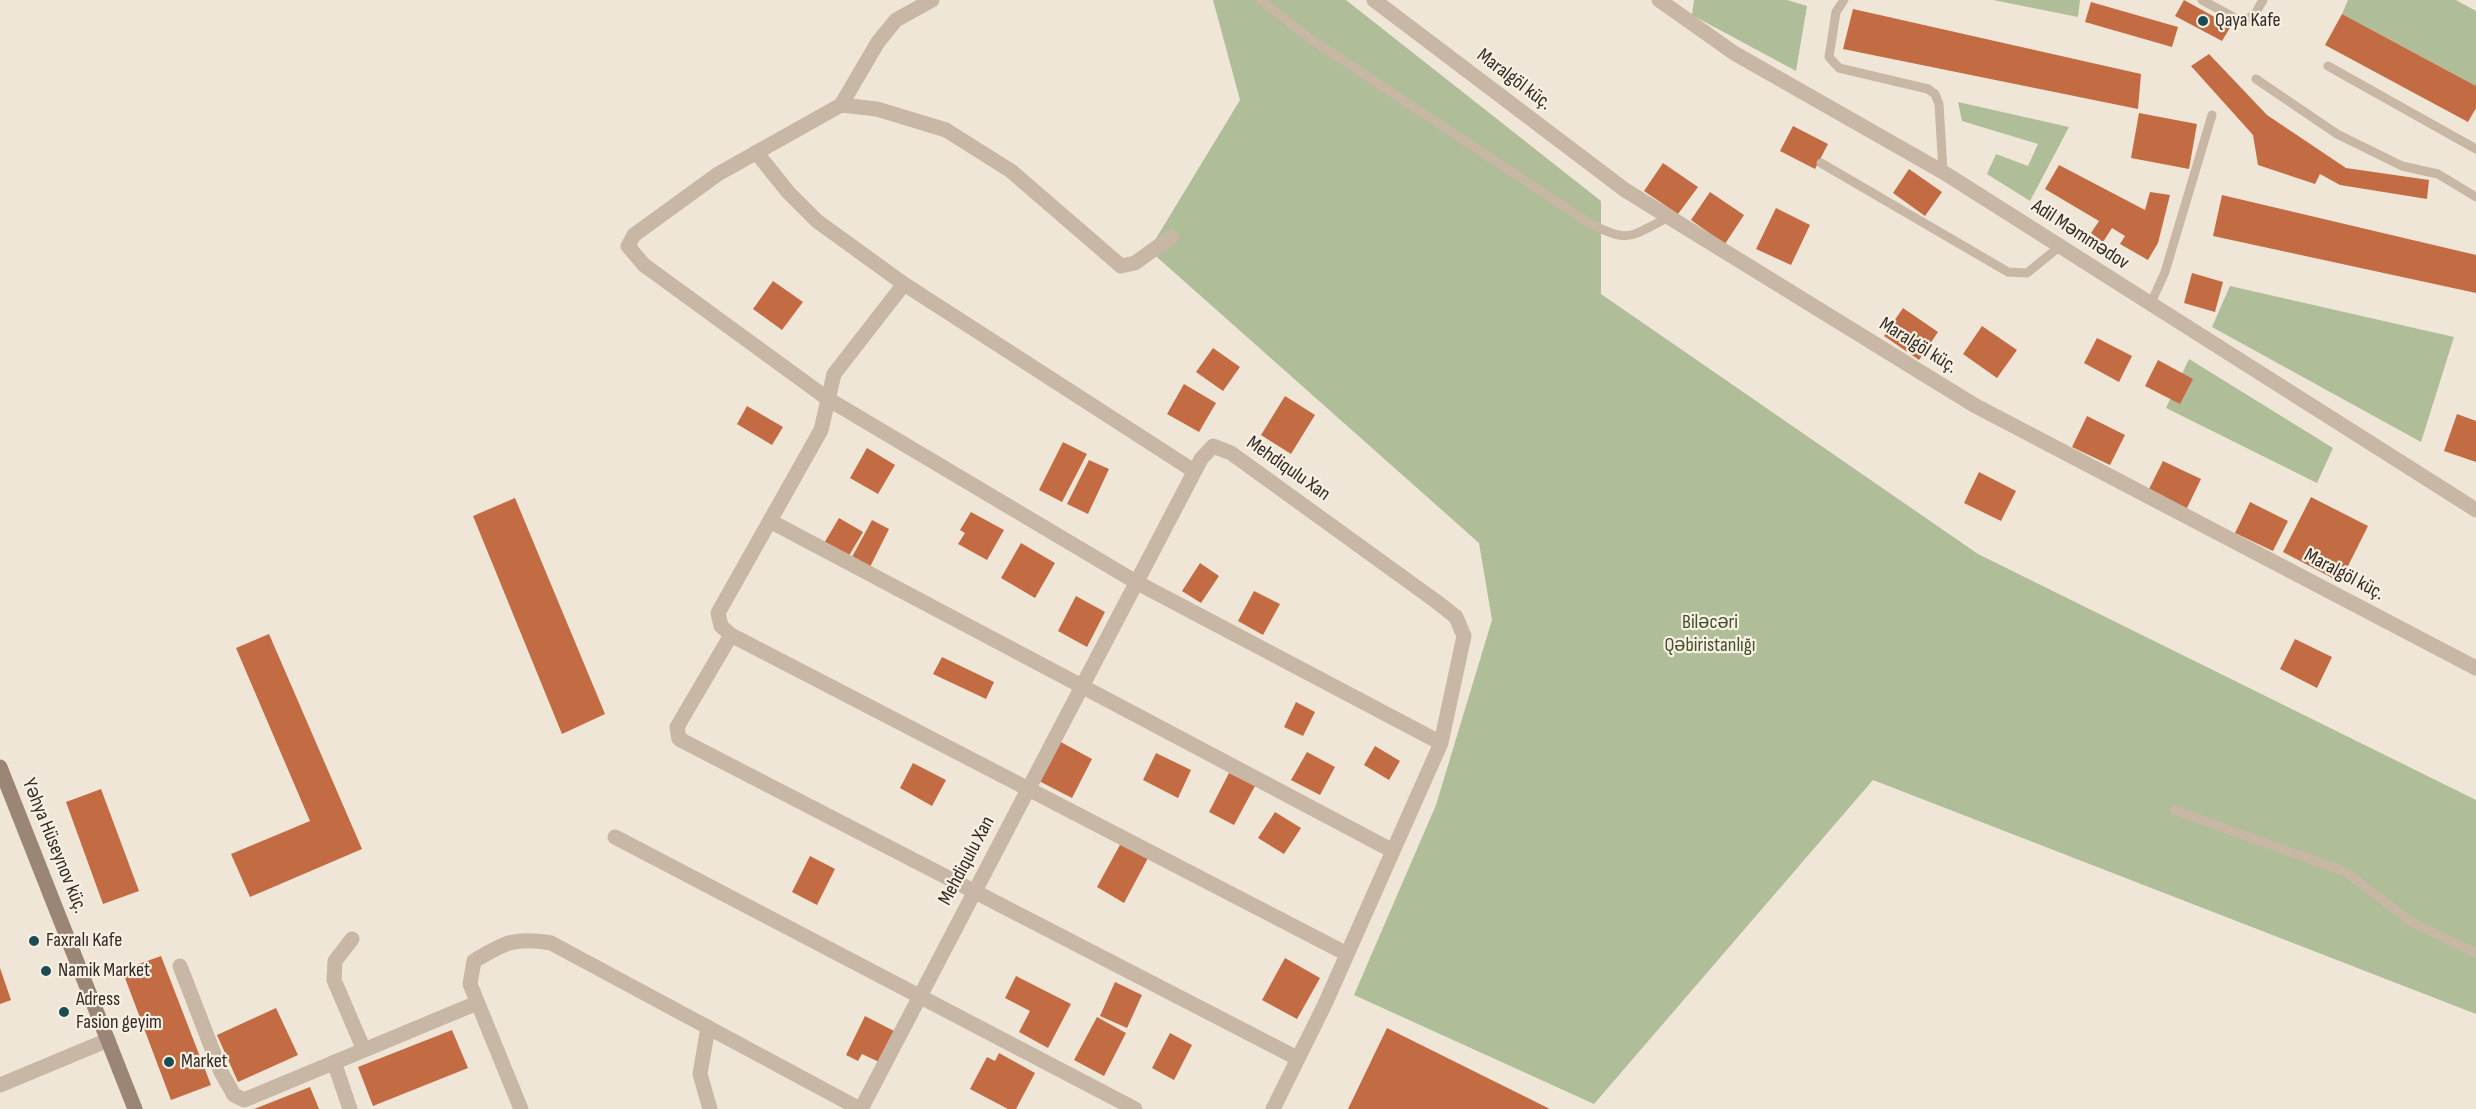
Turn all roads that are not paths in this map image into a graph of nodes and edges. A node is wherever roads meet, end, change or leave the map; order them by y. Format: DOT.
graph roads {
  1 [pos="932,0"];
  2 [pos="1260,0"];
  3 [pos="1374,0"];
  4 [pos="1659,0"];
  5 [pos="1844,0"];
  6 [pos="2202,0"];
  7 [pos="2263,0"];
  8 [pos="2328,66"];
  9 [pos="2256,80"];
  10 [pos="841,105"];
  11 [pos="2212,115"];
  12 [pos="2476,149"];
  13 [pos="756,152"];
  14 [pos="1821,163"];
  15 [pos="1943,172"];
  16 [pos="2476,196"];
  17 [pos="1668,217"];
  18 [pos="1171,237"];
  19 [pos="2059,247"];
  20 [pos="904,284"];
  21 [pos="2150,305"];
  22 [pos="828,399"];
  23 [pos="1194,471"];
  24 [pos="2476,510"];
  25 [pos="770,521"];
  26 [pos="1136,582"];
  27 [pos="731,634"];
  28 [pos="2476,668"];
  29 [pos="1081,687"];
  30 [pos="1442,743"];
  31 [pos="0,767"];
  32 [pos="1028,790"];
  33 [pos="2174,810"];
  34 [pos="615,837"];
  35 [pos="1393,851"];
  36 [pos="975,890"];
  37 [pos="352,939"];
  38 [pos="2476,953"];
  39 [pos="1347,954"];
  40 [pos="180,966"];
  41 [pos="920,995"];
  42 [pos="477,1003"];
  43 [pos="708,1028"];
  44 [pos="108,1040"];
  45 [pos="364,1050"];
  46 [pos="1297,1058"];
  47 [pos="334,1062"];
  48 [pos="0,1085"];
  49 [pos="135,1109"];
  50 [pos="350,1109"];
  51 [pos="521,1109"];
  52 [pos="710,1109"];
  53 [pos="860,1109"];
  54 [pos="1135,1109"];
  55 [pos="1273,1109"];
  1 -- 10 [label="street"];
  2 -- 17 [label="lane"];
  3 -- 17 [label="street, Maralgöl küç."];
  4 -- 15 [label="street, Adil Məmmədov"];
  5 -- 15 [label="lane"];
  6 -- 7 [label="lane"];
  8 -- 12 [label="lane"];
  9 -- 16 [label="lane"];
  10 -- 13 [label="street"];
  10 -- 18 [label="street"];
  11 -- 21 [label="lane"];
  13 -- 20 [label="street"];
  13 -- 22 [label="street"];
  14 -- 19 [label="lane"];
  15 -- 19 [label="street, Adil Məmmədov"];
  17 -- 28 [label="street, Maralgöl küç."];
  19 -- 21 [label="street, Adil Məmmədov"];
  20 -- 22 [label="street"];
  20 -- 23 [label="street"];
  21 -- 24 [label="street, Adil Məmmədov"];
  22 -- 25 [label="street"];
  22 -- 26 [label="street"];
  23 -- 26 [label="street, Mehdiqulu Xan"];
  23 -- 30 [label="street, Mehdiqulu Xan"];
  25 -- 27 [label="street"];
  25 -- 29 [label="street"];
  26 -- 29 [label="street, Mehdiqulu Xan"];
  26 -- 30 [label="street"];
  27 -- 32 [label="street"];
  27 -- 36 [label="street"];
  29 -- 32 [label="street, Mehdiqulu Xan"];
  29 -- 35 [label="street"];
  30 -- 35 [label="street, Mehdiqulu Xan"];
  31 -- 44 [label="main road, Yəhya Hüseynov küç."];
  32 -- 36 [label="street, Mehdiqulu Xan"];
  32 -- 39 [label="street"];
  33 -- 38 [label="lane"];
  34 -- 41 [label="street"];
  35 -- 39 [label="street, Mehdiqulu Xan"];
  36 -- 41 [label="street, Mehdiqulu Xan"];
  36 -- 46 [label="street"];
  37 -- 45 [label="street"];
  39 -- 46 [label="street, Mehdiqulu Xan"];
  40 -- 47 [label="street"];
  41 -- 53 [label="street, Mehdiqulu Xan"];
  41 -- 54 [label="street"];
  42 -- 43 [label="street"];
  42 -- 45 [label="street"];
  42 -- 51 [label="street"];
  43 -- 52 [label="street"];
  43 -- 53 [label="street"];
  44 -- 48 [label="street"];
  44 -- 49 [label="main road, Yəhya Hüseynov küç."];
  45 -- 47 [label="street"];
  46 -- 55 [label="street, Mehdiqulu Xan"];
  47 -- 50 [label="street"];
}
